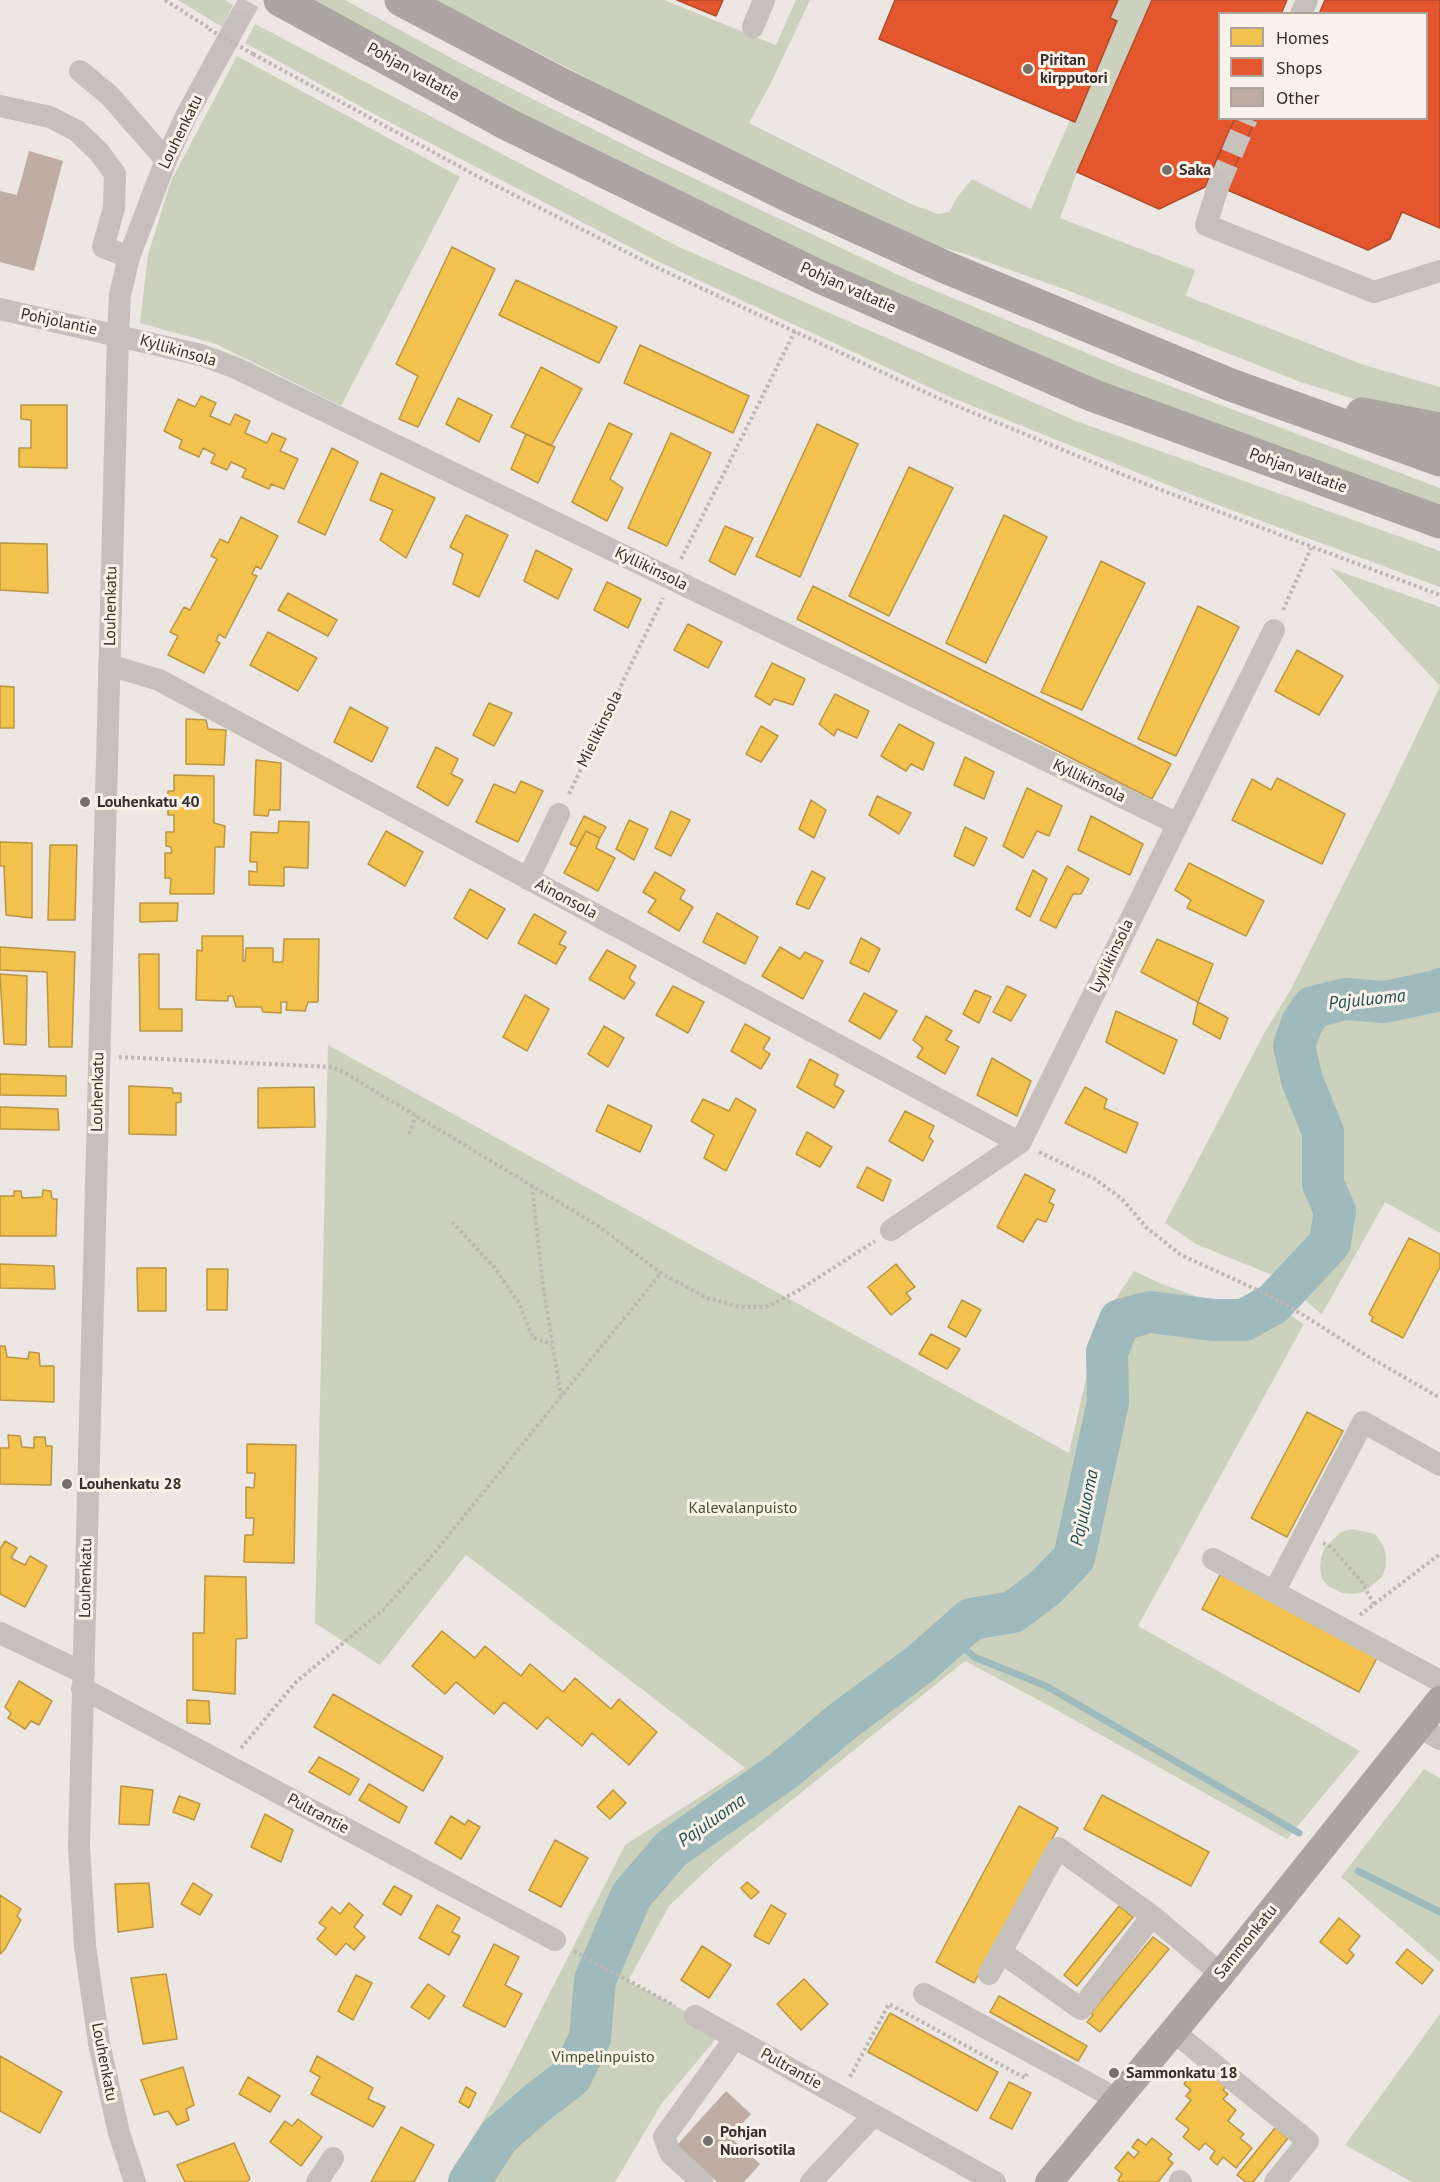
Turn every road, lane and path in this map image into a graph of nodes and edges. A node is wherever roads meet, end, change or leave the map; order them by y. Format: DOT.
graph roads {
  1 [pos="165,0"];
  2 [pos="280,0"];
  3 [pos="401,0"];
  4 [pos="764,0"];
  5 [pos="238,21"];
  6 [pos="753,27"];
  7 [pos="80,71"];
  8 [pos="0,106"];
  9 [pos="166,160"];
  10 [pos="1219,184"];
  11 [pos="129,257"];
  12 [pos="1440,271"];
  13 [pos="0,309"];
  14 [pos="795,331"];
  15 [pos="118,334"];
  16 [pos="1231,385"];
  17 [pos="1440,429"];
  18 [pos="1440,460"];
  19 [pos="1440,522"];
  20 [pos="1311,548"];
  21 [pos="672,579"];
  22 [pos="1440,595"];
  23 [pos="1274,630"];
  24 [pos="109,665"];
  25 [pos="560,814"];
  26 [pos="1178,824"];
  27 [pos="528,879"];
  28 [pos="99,1057"];
  29 [pos="416,1115"];
  30 [pos="409,1134"];
  31 [pos="1020,1143"];
  32 [pos="532,1186"];
  33 [pos="452,1222"];
  34 [pos="891,1230"];
  35 [pos="661,1274"];
  36 [pos="552,1344"];
  37 [pos="561,1397"];
  38 [pos="1440,1398"];
  39 [pos="1440,1465"];
  40 [pos="1305,1533"];
  41 [pos="1440,1554"];
  42 [pos="1213,1559"];
  43 [pos="1274,1592"];
  44 [pos="1374,1604"];
  45 [pos="1342,1628"];
  46 [pos="0,1633"];
  47 [pos="83,1680"];
  48 [pos="1440,1681"];
  49 [pos="1440,1701"];
  50 [pos="1429,1733"];
  51 [pos="227,1765"];
  52 [pos="1152,1916"];
  53 [pos="555,1940"];
  54 [pos="1001,1952"];
  55 [pos="585,1957"];
  56 [pos="989,1974"];
  57 [pos="1221,1974"];
  58 [pos="924,1994"];
  59 [pos="695,2016"];
  60 [pos="1173,2031"];
  61 [pos="735,2038"];
  62 [pos="1037,2055"];
  63 [pos="840,2096"];
  64 [pos="1117,2099"];
  65 [pos="874,2115"];
  66 [pos="333,2158"];
  67 [pos="135,2182"];
  68 [pos="317,2182"];
  69 [pos="702,2182"];
  70 [pos="812,2182"];
  71 [pos="995,2182"];
  72 [pos="1049,2182"];
  73 [pos="1275,2182"];
  1 -- 14 [label="path, bridge"];
  2 -- 19 [label="highway, Pohjan valtatie"];
  3 -- 16 [label="highway"];
  4 -- 6 [label="street"];
  5 -- 9 [label="street, Louhenkatu"];
  7 -- 9 [label="street"];
  8 -- 11 [label="street"];
  9 -- 11 [label="street, Louhenkatu"];
  10 -- 12 [label="street"];
  11 -- 15 [label="street, Louhenkatu"];
  13 -- 15 [label="street, Pohjolantie"];
  14 -- 20 [label="path"];
  14 -- 21 [label="path, Mielikinsola"];
  15 -- 21 [label="street, Kyllikinsola"];
  15 -- 24 [label="street, Louhenkatu"];
  16 -- 17 [label="highway"];
  16 -- 18 [label="highway"];
  20 -- 22 [label="path"];
  20 -- 23 [label="path"];
  21 -- 25 [label="path, Mielikinsola"];
  21 -- 26 [label="street, Kyllikinsola"];
  23 -- 26 [label="street, Lyylikinsola"];
  24 -- 27 [label="street, Ainonsola"];
  24 -- 28 [label="street, Louhenkatu"];
  25 -- 27 [label="street"];
  26 -- 31 [label="street, Lyylikinsola"];
  27 -- 31 [label="street, Ainonsola"];
  28 -- 29 [label="path"];
  28 -- 47 [label="street, Louhenkatu"];
  29 -- 30 [label="path"];
  29 -- 32 [label="path"];
  31 -- 34 [label="street, Lyylikinsola"];
  31 -- 38 [label="path"];
  32 -- 35 [label="path"];
  32 -- 36 [label="path"];
  33 -- 36 [label="path"];
  34 -- 35 [label="path"];
  35 -- 37 [label="path"];
  36 -- 37 [label="path"];
  37 -- 51 [label="path"];
  39 -- 40 [label="street"];
  40 -- 43 [label="street"];
  40 -- 44 [label="path"];
  41 -- 44 [label="path"];
  42 -- 43 [label="street"];
  43 -- 45 [label="street"];
  44 -- 45 [label="path"];
  45 -- 48 [label="street"];
  46 -- 47 [label="street, Pultrantie"];
  47 -- 51 [label="street, Pultrantie"];
  47 -- 67 [label="street, Louhenkatu"];
  49 -- 50 [label="main road, Sammonkatu"];
  50 -- 57 [label="main road, Sammonkatu"];
  51 -- 53 [label="street, Pultrantie"];
  52 -- 54 [label="street"];
  52 -- 54 [label="street"];
  52 -- 57 [label="street"];
  54 -- 56 [label="street"];
  55 -- 59 [label="path"];
  57 -- 60 [label="main road, Sammonkatu"];
  58 -- 62 [label="street"];
  59 -- 61 [label="street, Pultrantie"];
  60 -- 64 [label="main road, Sammonkatu"];
  60 -- 73 [label="street"];
  61 -- 63 [label="street, Pultrantie"];
  61 -- 69 [label="street"];
  62 -- 63 [label="path"];
  62 -- 64 [label="street"];
  63 -- 65 [label="street, Pultrantie"];
  64 -- 72 [label="main road, Sammonkatu"];
  65 -- 70 [label="street"];
  65 -- 71 [label="street, Pultrantie"];
  66 -- 68 [label="street"];
}
